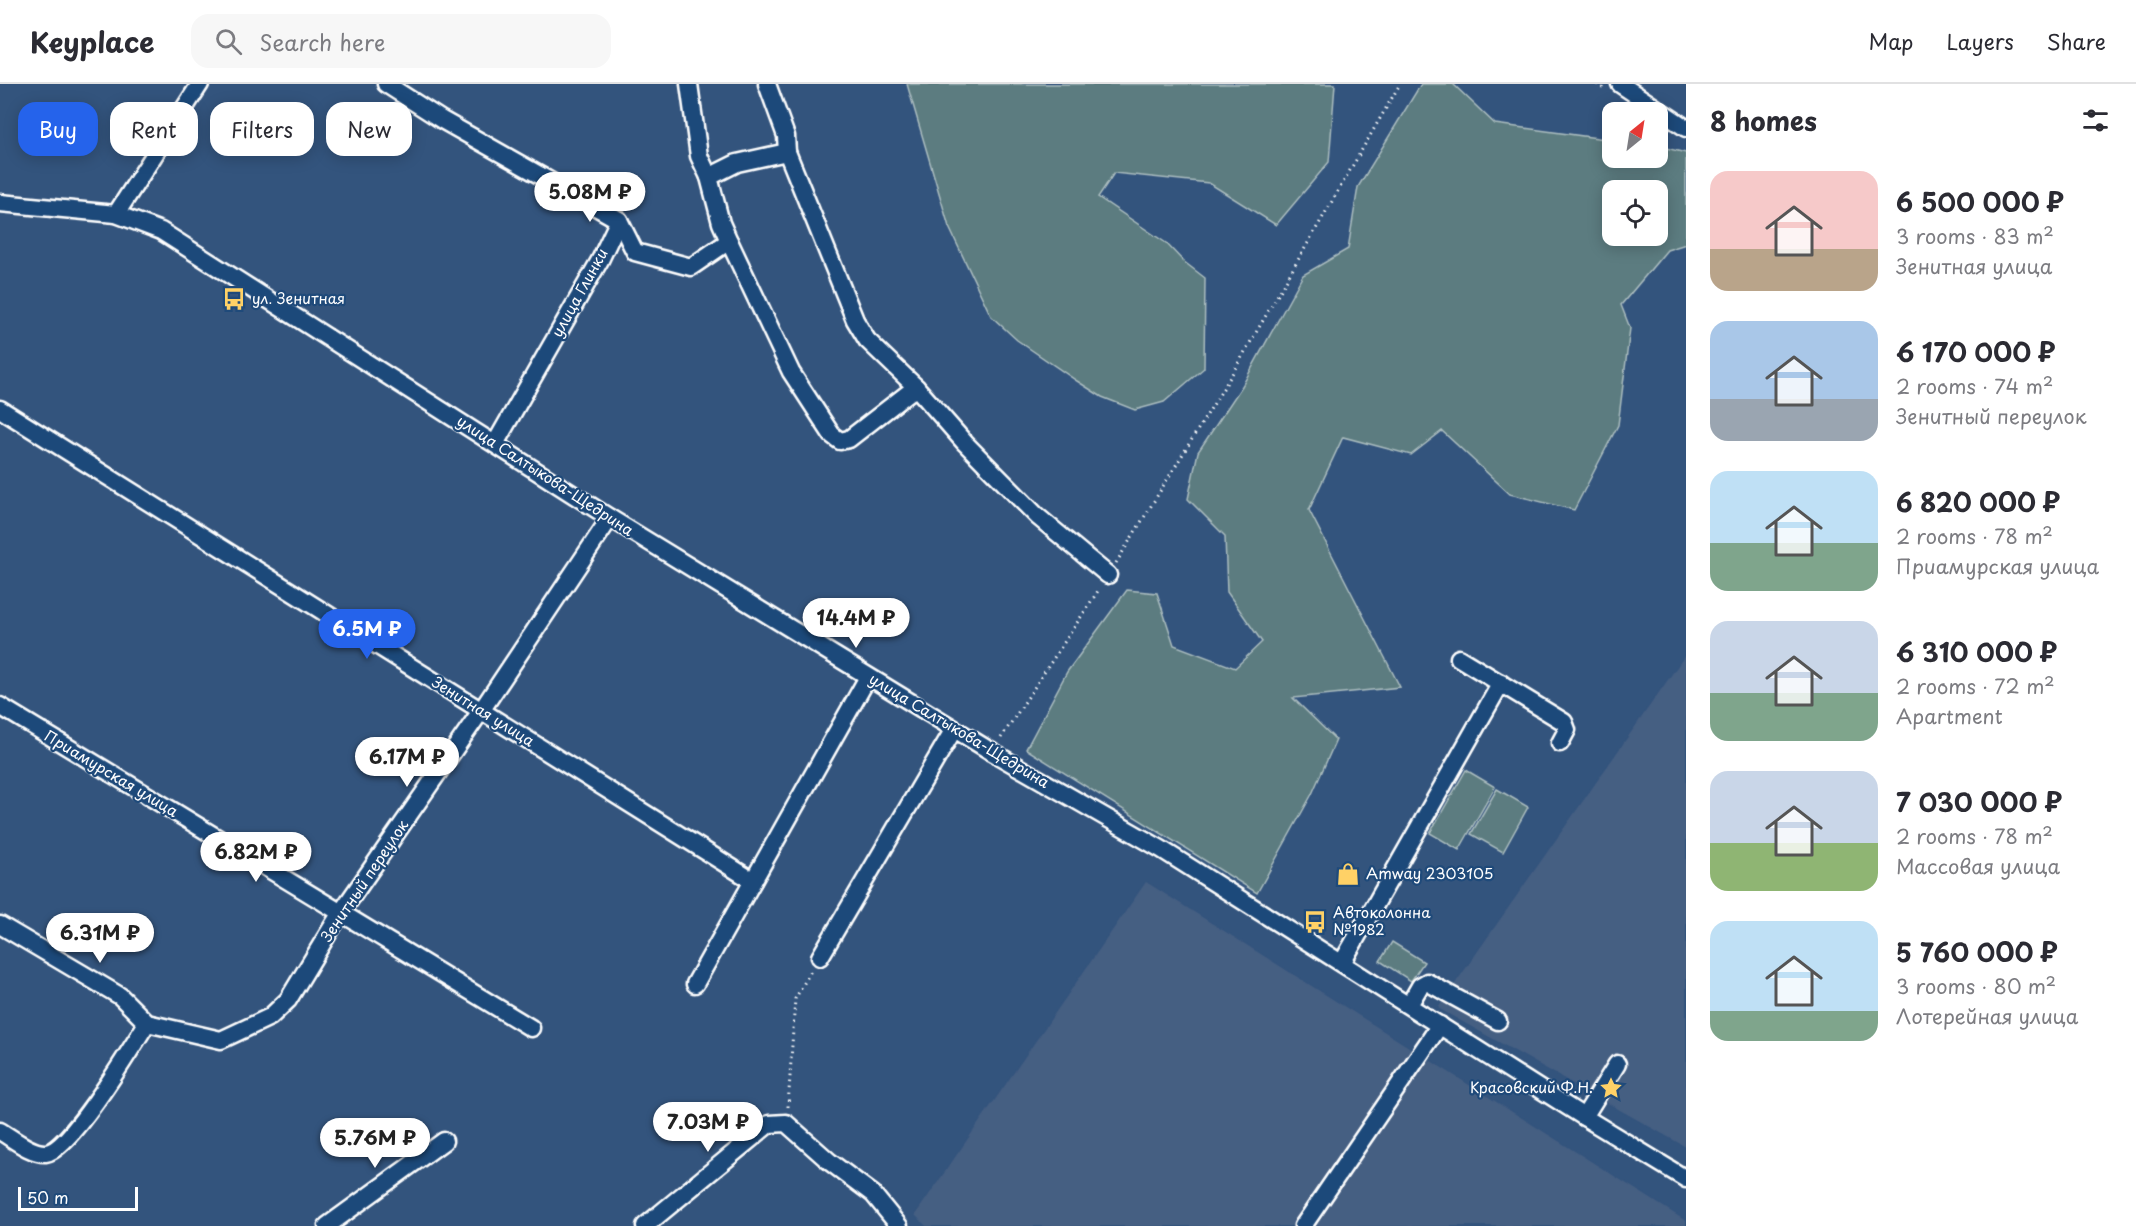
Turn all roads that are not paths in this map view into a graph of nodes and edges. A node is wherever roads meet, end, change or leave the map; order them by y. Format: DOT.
graph roads {
  1 [pos="200,84"];
  2 [pos="386,84"];
  3 [pos="689,84"];
  4 [pos="767,84"];
  5 [pos="1620,84"];
  6 [pos="1686,128"];
  7 [pos="788,152"];
  8 [pos="710,177"];
  9 [pos="0,203"];
  10 [pos="116,214"];
  11 [pos="619,220"];
  12 [pos="729,241"];
  13 [pos="916,387"];
  14 [pos="0,409"];
  15 [pos="495,444"];
  16 [pos="610,518"];
  17 [pos="1108,575"];
  18 [pos="1459,658"];
  19 [pos="868,677"];
  20 [pos="1501,683"];
  21 [pos="0,706"];
  22 [pos="481,711"];
  23 [pos="954,729"];
  24 [pos="1560,743"];
  25 [pos="753,881"];
  26 [pos="340,914"];
  27 [pos="0,925"];
  28 [pos="820,957"];
  29 [pos="1342,963"];
  30 [pos="695,984"];
  31 [pos="1409,1005"];
  32 [pos="1498,1021"];
  33 [pos="147,1023"];
  34 [pos="1440,1025"];
  35 [pos="531,1028"];
  36 [pos="1617,1064"];
  37 [pos="1584,1117"];
  38 [pos="0,1131"];
  39 [pos="444,1141"];
  40 [pos="1686,1179"];
  41 [pos="327,1226"];
  42 [pos="645,1226"];
  43 [pos="899,1226"];
  44 [pos="1303,1226"];
  1 -- 10 [label="street"];
  2 -- 11 [label="street"];
  3 -- 8 [label="street"];
  4 -- 7 [label="street"];
  5 -- 6 [label="street"];
  7 -- 8 [label="street"];
  7 -- 13 [label="street"];
  8 -- 12 [label="street"];
  9 -- 10 [label="street, улица Салтыкова-Щедрина"];
  10 -- 15 [label="street, улица Салтыкова-Щедрина"];
  11 -- 12 [label="street"];
  11 -- 15 [label="street, улица Глинки"];
  12 -- 13 [label="street"];
  13 -- 17 [label="street"];
  14 -- 22 [label="street, Зенитная улица"];
  15 -- 16 [label="street, улица Салтыкова-Щедрина"];
  16 -- 19 [label="street, улица Салтыкова-Щедрина"];
  16 -- 22 [label="street, Зенитный переулок"];
  18 -- 20 [label="street"];
  19 -- 23 [label="street, улица Салтыкова-Щедрина"];
  19 -- 25 [label="street"];
  20 -- 24 [label="street"];
  20 -- 29 [label="street"];
  21 -- 26 [label="street, Приамурская улица"];
  22 -- 25 [label="street, Зенитная улица"];
  22 -- 26 [label="street, Зенитный переулок"];
  23 -- 28 [label="street"];
  23 -- 29 [label="street, улица Салтыкова-Щедрина"];
  25 -- 30 [label="street"];
  26 -- 33 [label="street, Зенитный переулок"];
  26 -- 35 [label="street, Приамурская улица"];
  27 -- 33 [label="street"];
  29 -- 31 [label="street, улица Салтыкова-Щедрина"];
  31 -- 32 [label="street"];
  31 -- 34 [label="street, улица Салтыкова-Щедрина"];
  33 -- 38 [label="street"];
  34 -- 37 [label="street, улица Салтыкова-Щедрина"];
  34 -- 44 [label="street"];
  36 -- 37 [label="street"];
  37 -- 40 [label="street, улица Салтыкова-Щедрина"];
  39 -- 41 [label="street"];
  42 -- 43 [label="street"];
}
